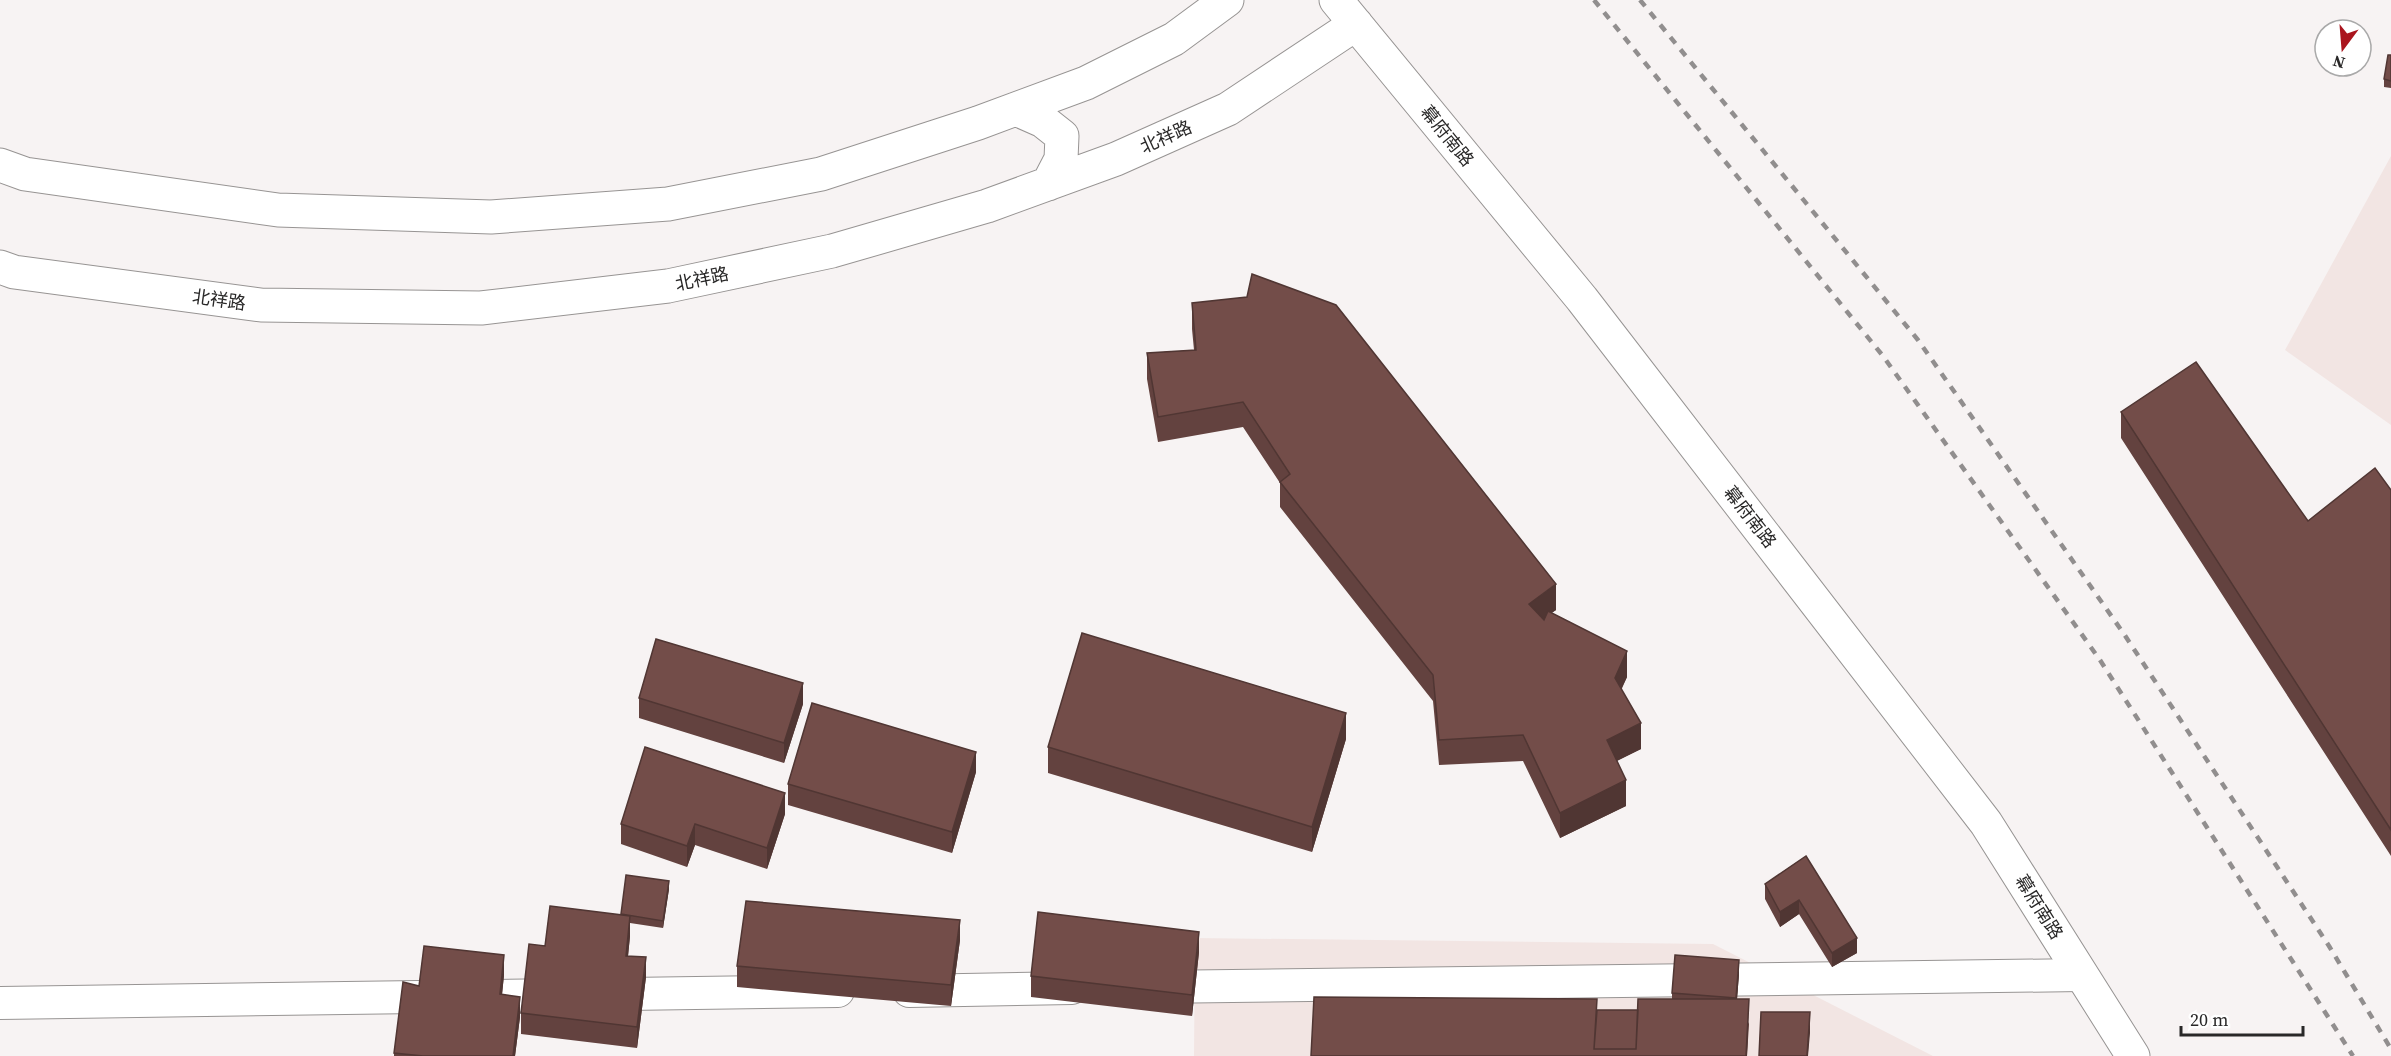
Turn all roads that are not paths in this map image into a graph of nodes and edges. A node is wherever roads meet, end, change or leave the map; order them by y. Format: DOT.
graph roads {
  1 [pos="1227,0"];
  2 [pos="1346,12"];
  3 [pos="1016,109"];
  4 [pos="0,165"];
  5 [pos="1048,184"];
  6 [pos="0,267"];
  7 [pos="2081,975"];
  8 [pos="0,1003"];
  9 [pos="2133,1056"];
  1 -- 3 [label="street"];
  2 -- 5 [label="street, 北祥路"];
  2 -- 7 [label="street, 幕府南路"];
  3 -- 4 [label="street"];
  3 -- 5 [label="street"];
  5 -- 6 [label="street, 北祥路"];
  7 -- 8 [label="street"];
  7 -- 9 [label="street, 幕府南路"];
}
